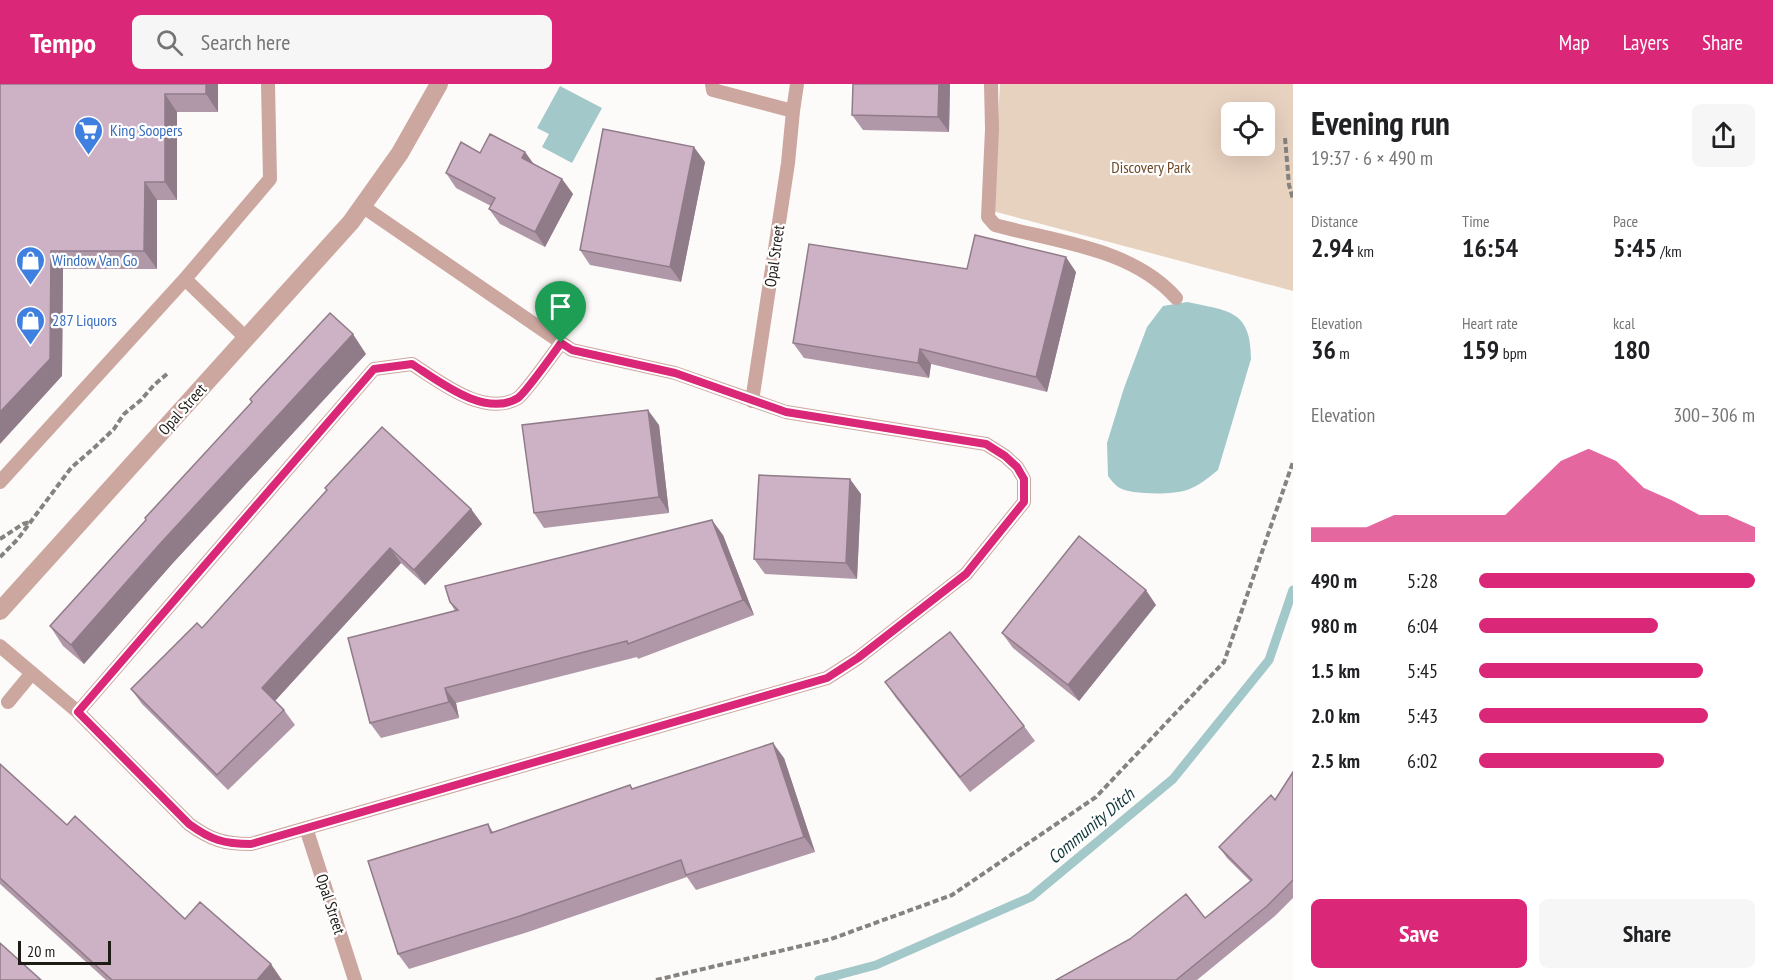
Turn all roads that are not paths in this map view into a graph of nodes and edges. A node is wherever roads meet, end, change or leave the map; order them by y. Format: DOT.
graph roads {
  1 [pos="268,84"];
  2 [pos="439,84"];
  3 [pos="712,84"];
  4 [pos="797,84"];
  5 [pos="991,84"];
  6 [pos="793,111"];
  7 [pos="362,206"];
  8 [pos="185,279"];
  9 [pos="1176,298"];
  10 [pos="246,338"];
  11 [pos="561,343"];
  12 [pos="752,401"];
  13 [pos="0,482"];
  14 [pos="0,611"];
  15 [pos="0,646"];
  16 [pos="32,673"];
  17 [pos="8,702"];
  18 [pos="78,712"];
  19 [pos="306,828"];
  20 [pos="355,980"];
  1 -- 8 [label="lane"];
  2 -- 7 [label="street, Opal Street"];
  3 -- 6 [label="lane"];
  4 -- 6 [label="lane, Opal Street"];
  5 -- 9 [label="lane"];
  6 -- 12 [label="lane, Opal Street"];
  7 -- 10 [label="street, Opal Street"];
  7 -- 11 [label="lane"];
  8 -- 10 [label="lane"];
  8 -- 13 [label="lane"];
  10 -- 14 [label="street, Opal Street"];
  11 -- 12 [label="lane"];
  11 -- 18 [label="lane"];
  12 -- 19 [label="lane"];
  15 -- 16 [label="lane"];
  16 -- 17 [label="lane"];
  16 -- 18 [label="lane"];
  18 -- 19 [label="lane"];
  19 -- 20 [label="lane, Opal Street"];
}
